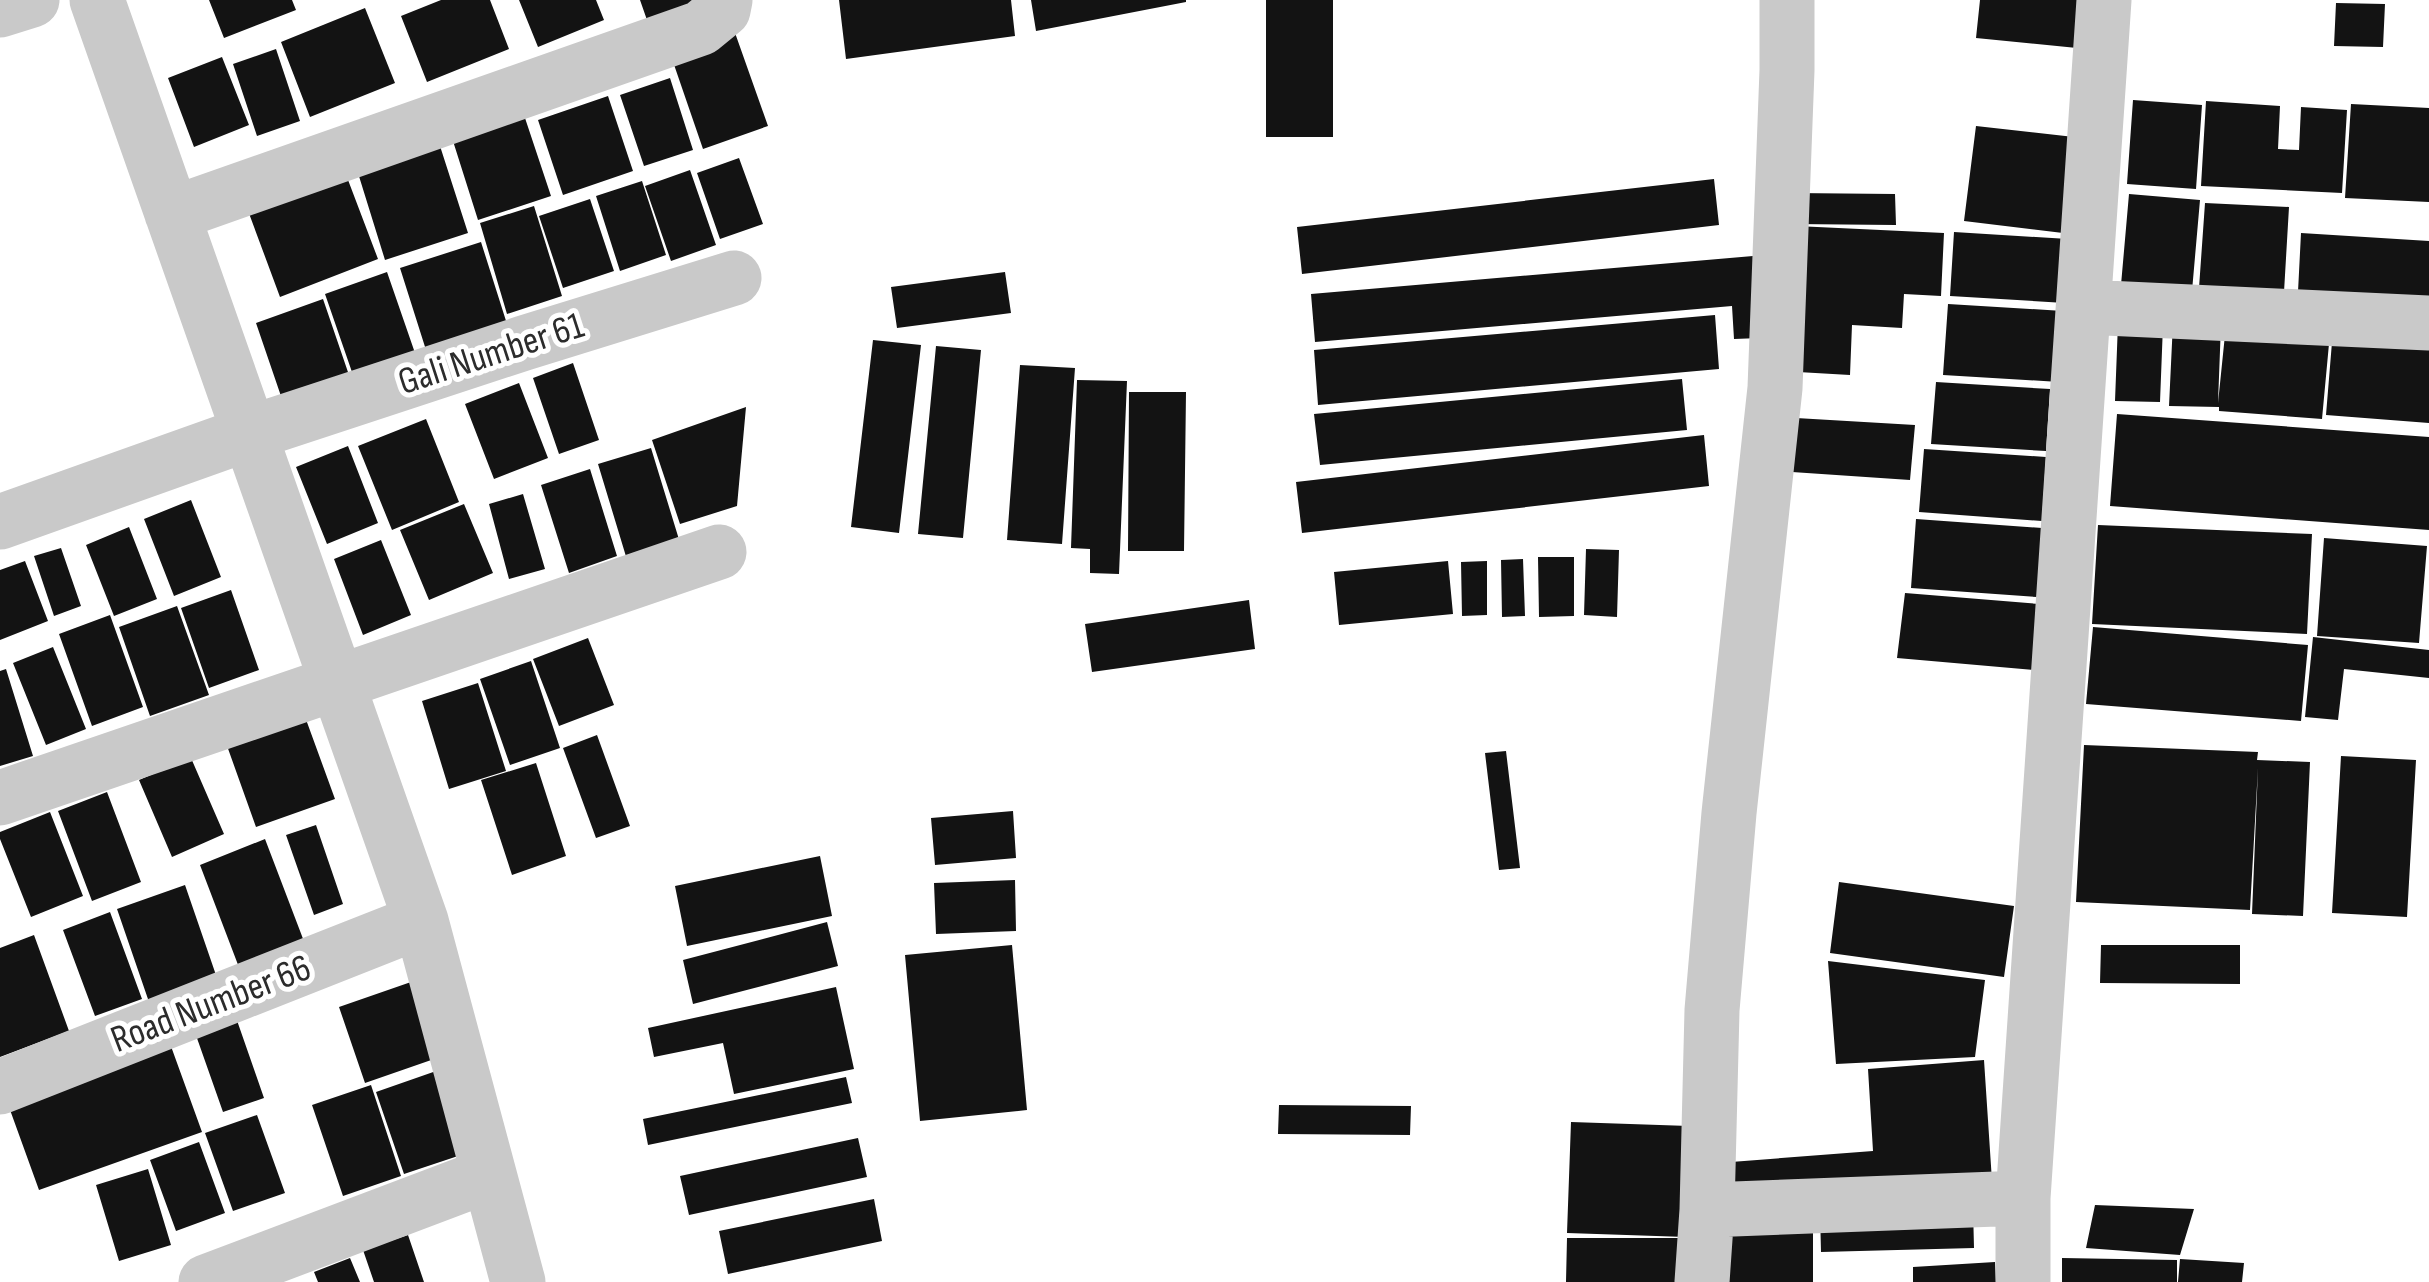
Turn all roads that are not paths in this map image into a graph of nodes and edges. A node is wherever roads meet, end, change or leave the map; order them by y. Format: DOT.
graph roads {
  1 [pos="32,0"];
  2 [pos="97,0"];
  3 [pos="725,0"];
  4 [pos="1787,0"];
  5 [pos="2104,0"];
  6 [pos="0,10"];
  7 [pos="172,214"];
  8 [pos="734,278"];
  9 [pos="2084,307"];
  10 [pos="2429,322"];
  11 [pos="250,433"];
  12 [pos="0,522"];
  13 [pos="719,552"];
  14 [pos="338,683"];
  15 [pos="0,798"];
  16 [pos="421,921"];
  17 [pos="0,1087"];
  18 [pos="489,1175"];
  19 [pos="2023,1198"];
  20 [pos="1706,1210"];
  21 [pos="206,1282"];
  22 [pos="518,1282"];
  23 [pos="1702,1282"];
  24 [pos="2023,1282"];
  1 -- 6 [label="street"];
  2 -- 7 [label="street"];
  3 -- 7 [label="street"];
  4 -- 20 [label="street"];
  5 -- 9 [label="street"];
  7 -- 11 [label="street"];
  8 -- 11 [label="street, Gali Number 61"];
  9 -- 10 [label="street"];
  9 -- 19 [label="street"];
  11 -- 12 [label="street, Gali Number 61"];
  11 -- 14 [label="street"];
  13 -- 14 [label="street"];
  14 -- 15 [label="street"];
  14 -- 16 [label="street"];
  16 -- 17 [label="street, Road Number 66"];
  16 -- 18 [label="street"];
  18 -- 21 [label="street"];
  18 -- 22 [label="street"];
  19 -- 20 [label="street"];
  19 -- 24 [label="street"];
  20 -- 23 [label="street"];
}
